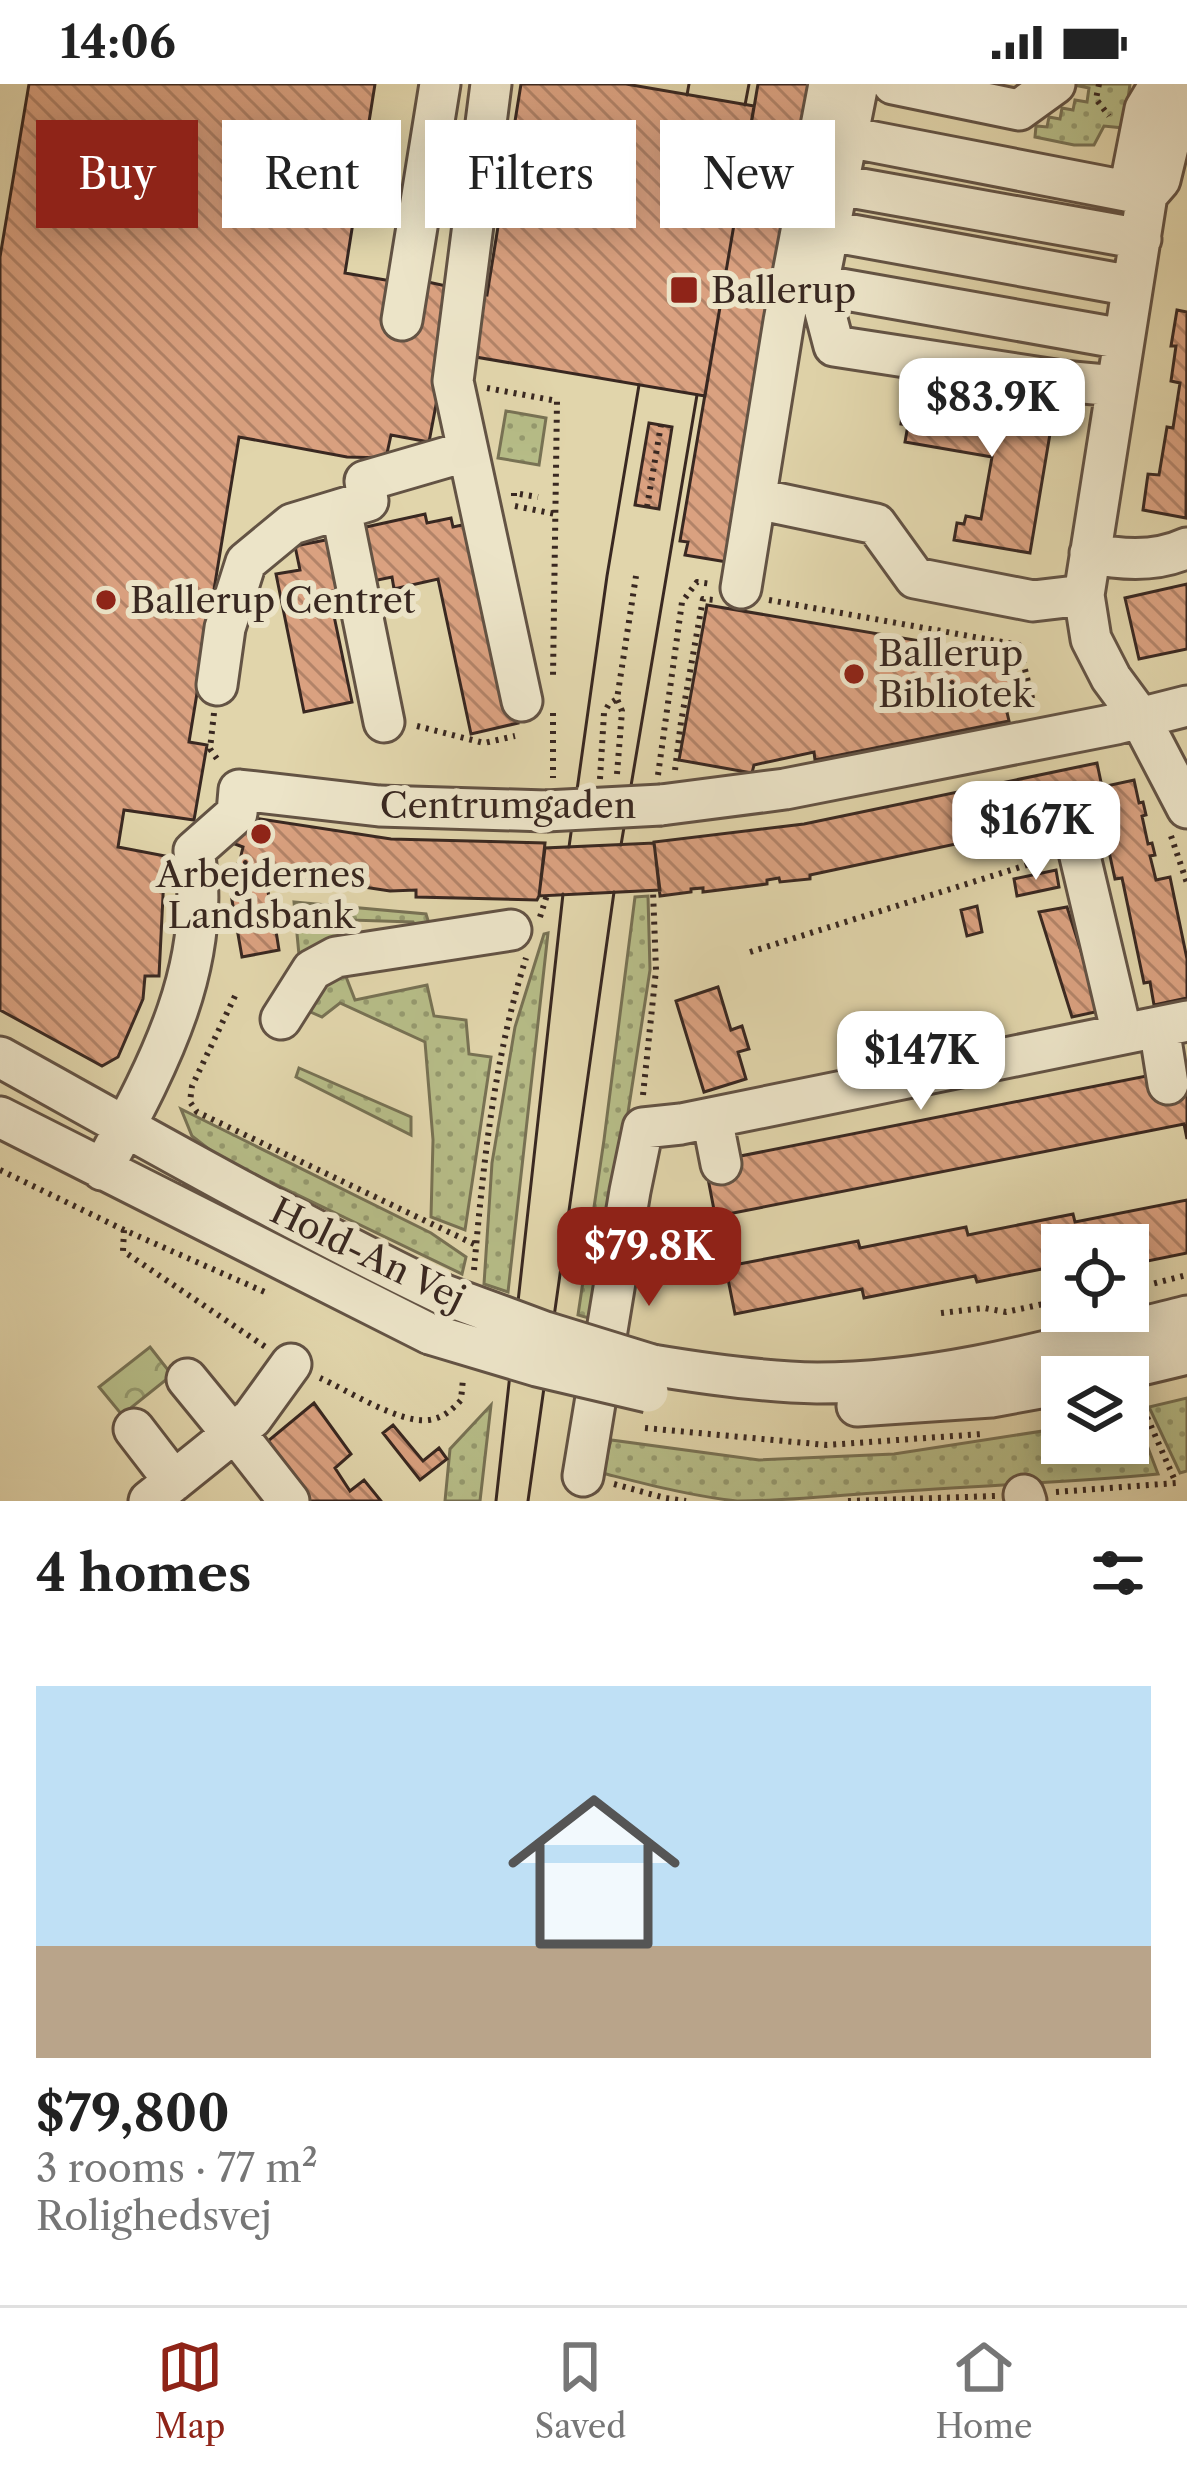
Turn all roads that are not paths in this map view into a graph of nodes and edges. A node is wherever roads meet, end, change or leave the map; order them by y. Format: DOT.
graph roads {
  1 [pos="440,84"];
  2 [pos="491,84"];
  3 [pos="830,84"];
  4 [pos="858,84"];
  5 [pos="893,84"];
  6 [pos="1055,84"];
  7 [pos="1160,84"];
  8 [pos="1178,84"];
  9 [pos="1187,99"];
  10 [pos="848,136"];
  11 [pos="839,185"];
  12 [pos="1147,195"];
  13 [pos="830,231"];
  14 [pos="1141,239"];
  15 [pos="818,285"];
  16 [pos="1132,286"];
  17 [pos="402,320"];
  18 [pos="1123,339"];
  19 [pos="1116,386"];
  20 [pos="468,451"];
  21 [pos="757,500"];
  22 [pos="340,509"];
  23 [pos="1187,548"];
  24 [pos="1090,553"];
  25 [pos="745,592"];
  26 [pos="1084,595"];
  27 [pos="217,685"];
  28 [pos="537,700"];
  29 [pos="1187,706"];
  30 [pos="1139,716"];
  31 [pos="384,722"];
  32 [pos="1187,808"];
  33 [pos="1078,848"];
  34 [pos="511,930"];
  35 [pos="281,1019"];
  36 [pos="1156,1027"];
  37 [pos="0,1057"];
  38 [pos="1168,1084"];
  39 [pos="0,1117"];
  40 [pos="712,1118"];
  41 [pos="125,1126"];
  42 [pos="721,1164"];
  43 [pos="102,1170"];
  44 [pos="1187,1316"];
  45 [pos="1187,1354"];
  46 [pos="1149,1363"];
  47 [pos="291,1364"];
  48 [pos="188,1379"];
  49 [pos="650,1379"];
  50 [pos="1041,1387"];
  51 [pos="134,1429"];
  52 [pos="234,1433"];
  53 [pos="583,1476"];
  54 [pos="161,1491"];
  55 [pos="289,1501"];
  1 -- 17 [label="street"];
  2 -- 20 [label="street"];
  3 -- 21 [label="street"];
  4 -- 10 [label="street"];
  5 -- 6 [label="street"];
  7 -- 12 [label="street"];
  8 -- 9 [label="street"];
  9 -- 12 [label="street"];
  10 -- 11 [label="street"];
  10 -- 12 [label="street"];
  11 -- 13 [label="street"];
  11 -- 14 [label="street"];
  12 -- 14 [label="street"];
  13 -- 15 [label="street"];
  13 -- 16 [label="street"];
  14 -- 16 [label="street"];
  15 -- 18 [label="street"];
  15 -- 19 [label="street"];
  16 -- 18 [label="street"];
  18 -- 19 [label="street"];
  19 -- 24 [label="street"];
  20 -- 22 [label="street"];
  20 -- 28 [label="street"];
  21 -- 25 [label="street"];
  21 -- 26 [label="street"];
  22 -- 27 [label="street"];
  22 -- 31 [label="street"];
  23 -- 24 [label="street"];
  24 -- 26 [label="street"];
  26 -- 30 [label="street"];
  29 -- 30 [label="street, Centrumgaden"];
  30 -- 32 [label="street"];
  30 -- 41 [label="street, Centrumgaden, bridge"];
  33 -- 36 [label="street"];
  34 -- 35 [label="street"];
  36 -- 38 [label="street"];
  36 -- 40 [label="street"];
  37 -- 41 [label="street, Hold-An Vej"];
  39 -- 43 [label="street, Hold-An Vej"];
  40 -- 42 [label="street"];
  40 -- 53 [label="street"];
  41 -- 43 [label="street, Centrumgaden"];
  41 -- 49 [label="street, Hold-An Vej, bridge"];
  43 -- 49 [label="street, Hold-An Vej, bridge"];
  44 -- 49 [label="street, Hold-An Vej"];
  45 -- 46 [label="street"];
  47 -- 52 [label="street"];
  48 -- 52 [label="street"];
  49 -- 50 [label="street, Hold-An Vej"];
  51 -- 54 [label="street"];
  52 -- 54 [label="street"];
  52 -- 55 [label="street"];
}
